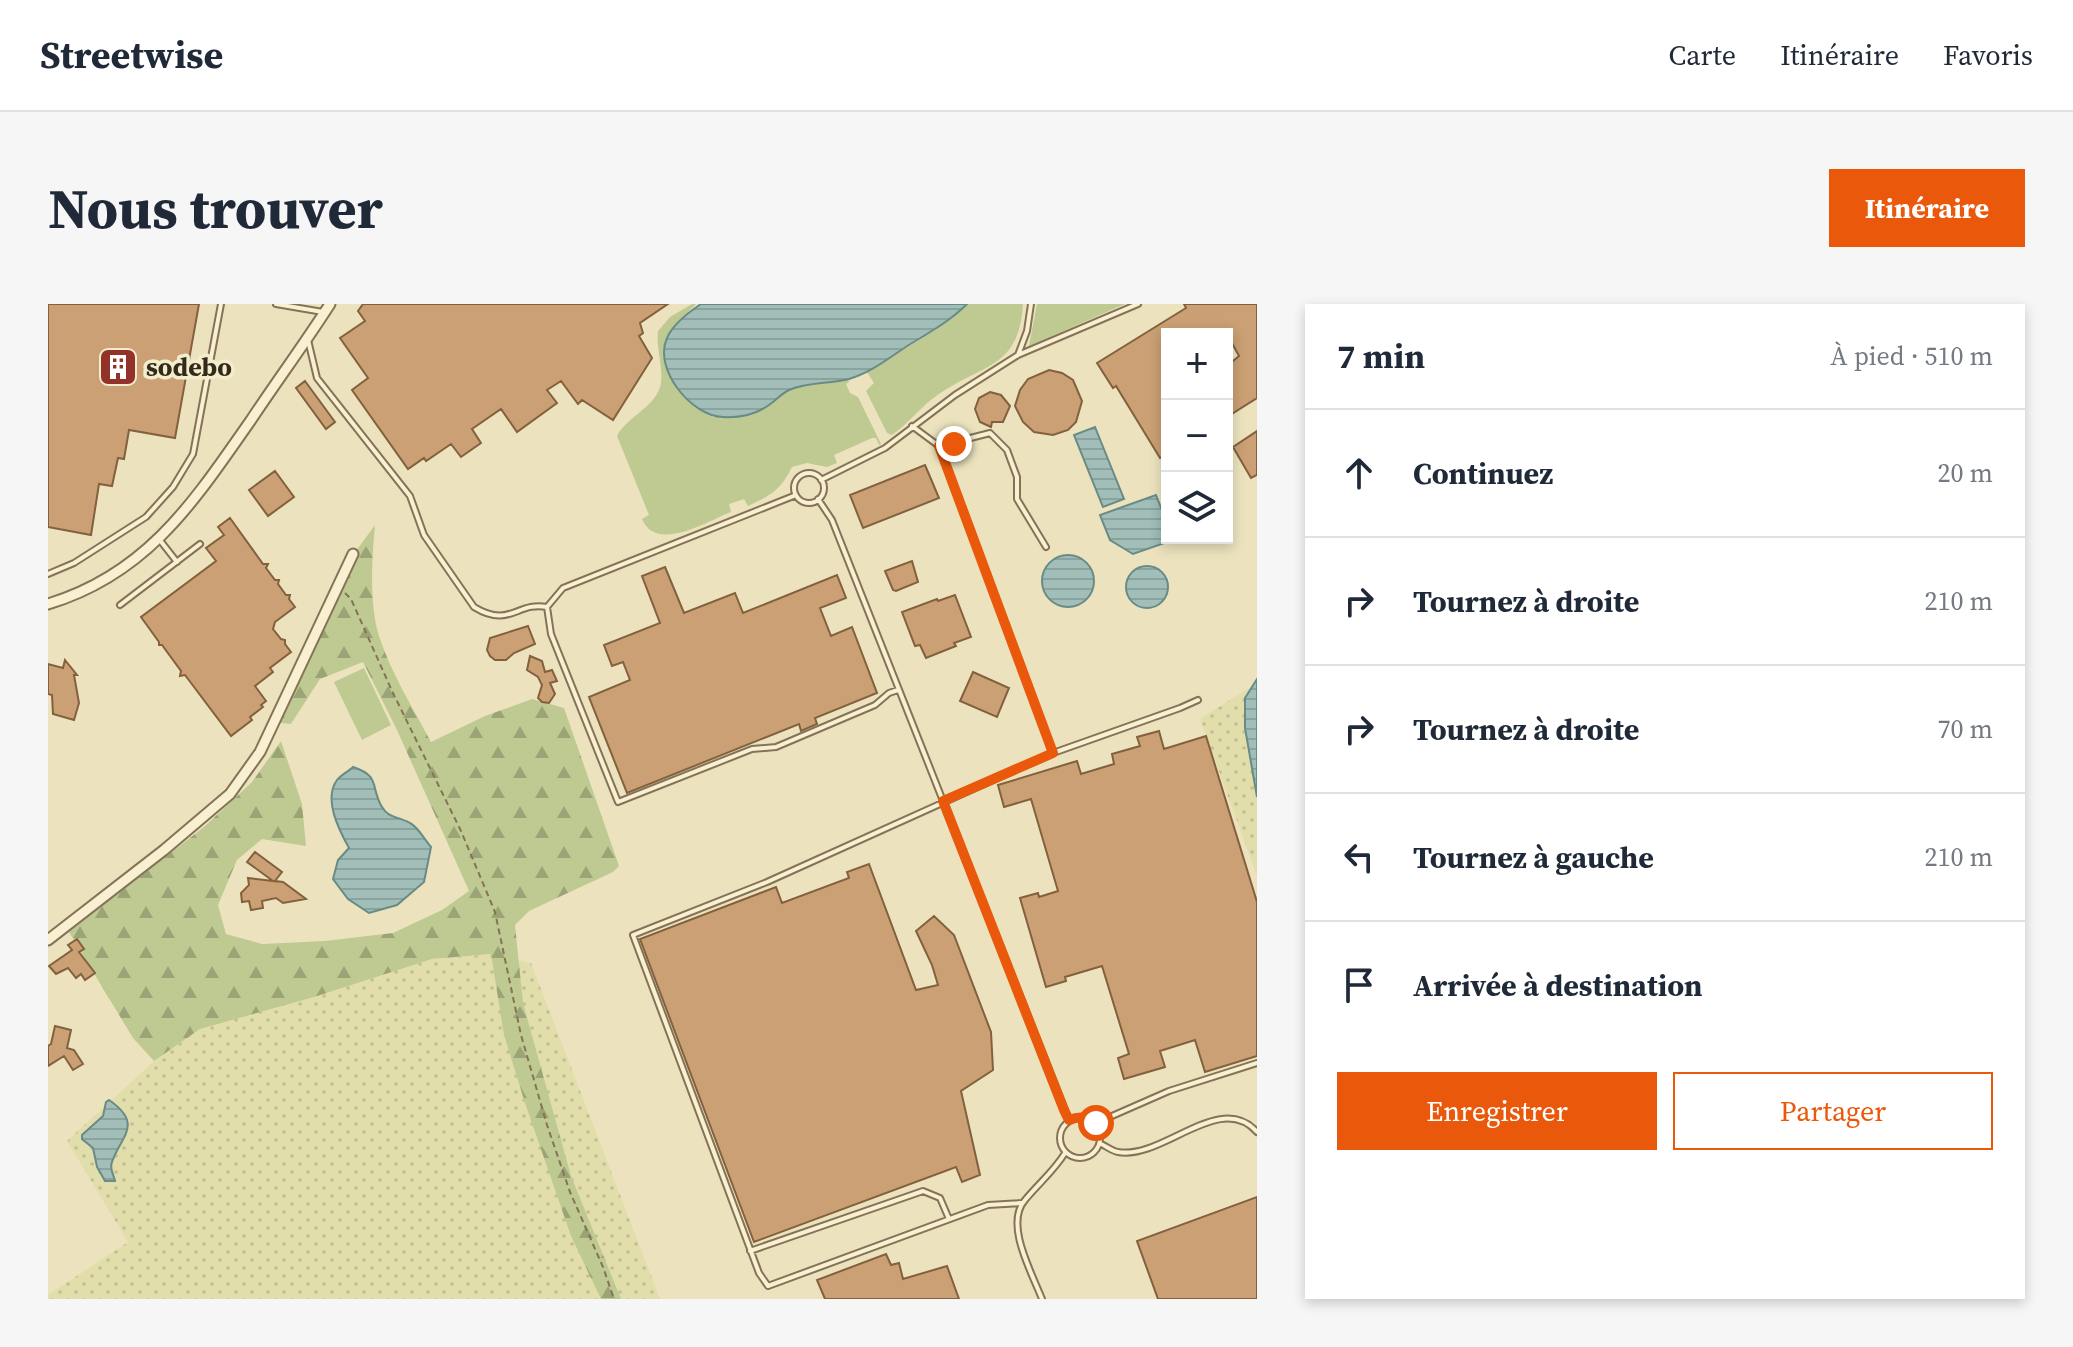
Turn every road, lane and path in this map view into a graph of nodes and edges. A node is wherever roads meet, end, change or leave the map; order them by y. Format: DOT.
graph roads {
  1 [pos="221,304"];
  2 [pos="276,304"];
  3 [pos="1031,304"];
  4 [pos="1138,304"];
  5 [pos="328,308"];
  6 [pos="308,338"];
  7 [pos="1018,355"];
  8 [pos="912,426"];
  9 [pos="939,446"];
  10 [pos="821,480"];
  11 [pos="796,495"];
  12 [pos="818,499"];
  13 [pos="159,539"];
  14 [pos="200,544"];
  15 [pos="1046,547"];
  16 [pos="353,554"];
  17 [pos="177,562"];
  18 [pos="48,574"];
  19 [pos="339,586"];
  20 [pos="48,604"];
  21 [pos="120,605"];
  22 [pos="547,607"];
  23 [pos="898,690"];
  24 [pos="1198,700"];
  25 [pos="1053,753"];
  26 [pos="943,801"];
  27 [pos="48,940"];
  28 [pos="1257,1063"];
  29 [pos="1069,1120"];
  30 [pos="1096,1123"];
  31 [pos="1257,1132"];
  32 [pos="1101,1144"];
  33 [pos="1065,1153"];
  34 [pos="1021,1203"];
  35 [pos="949,1219"];
  36 [pos="750,1251"];
  37 [pos="614,1299"];
  38 [pos="1042,1299"];
  1 -- 18 [label="lane"];
  2 -- 5 [label="lane"];
  3 -- 7 [label="lane"];
  4 -- 7 [label="lane"];
  5 -- 6 [label="street"];
  6 -- 13 [label="street"];
  6 -- 22 [label="lane"];
  7 -- 8 [label="lane"];
  8 -- 9 [label="lane"];
  8 -- 10 [label="lane"];
  9 -- 15 [label="lane"];
  9 -- 25 [label="lane"];
  10 -- 11 [label="lane"];
  10 -- 12 [label="lane"];
  11 -- 12 [label="lane"];
  11 -- 22 [label="lane"];
  12 -- 23 [label="lane"];
  13 -- 17 [label="lane"];
  13 -- 20 [label="street"];
  14 -- 17 [label="lane"];
  16 -- 19 [label="street"];
  17 -- 21 [label="lane"];
  19 -- 27 [label="street"];
  19 -- 37 [label="path"];
  22 -- 23 [label="lane"];
  23 -- 26 [label="lane"];
  24 -- 25 [label="lane"];
  25 -- 26 [label="lane"];
  26 -- 29 [label="lane"];
  26 -- 36 [label="lane"];
  28 -- 30 [label="lane"];
  29 -- 30 [label="lane"];
  29 -- 33 [label="lane"];
  30 -- 32 [label="lane"];
  31 -- 32 [label="lane"];
  32 -- 33 [label="lane"];
  33 -- 34 [label="lane"];
  34 -- 35 [label="lane"];
  34 -- 38 [label="lane"];
  35 -- 36 [label="lane"];
  35 -- 36 [label="lane"];
}
